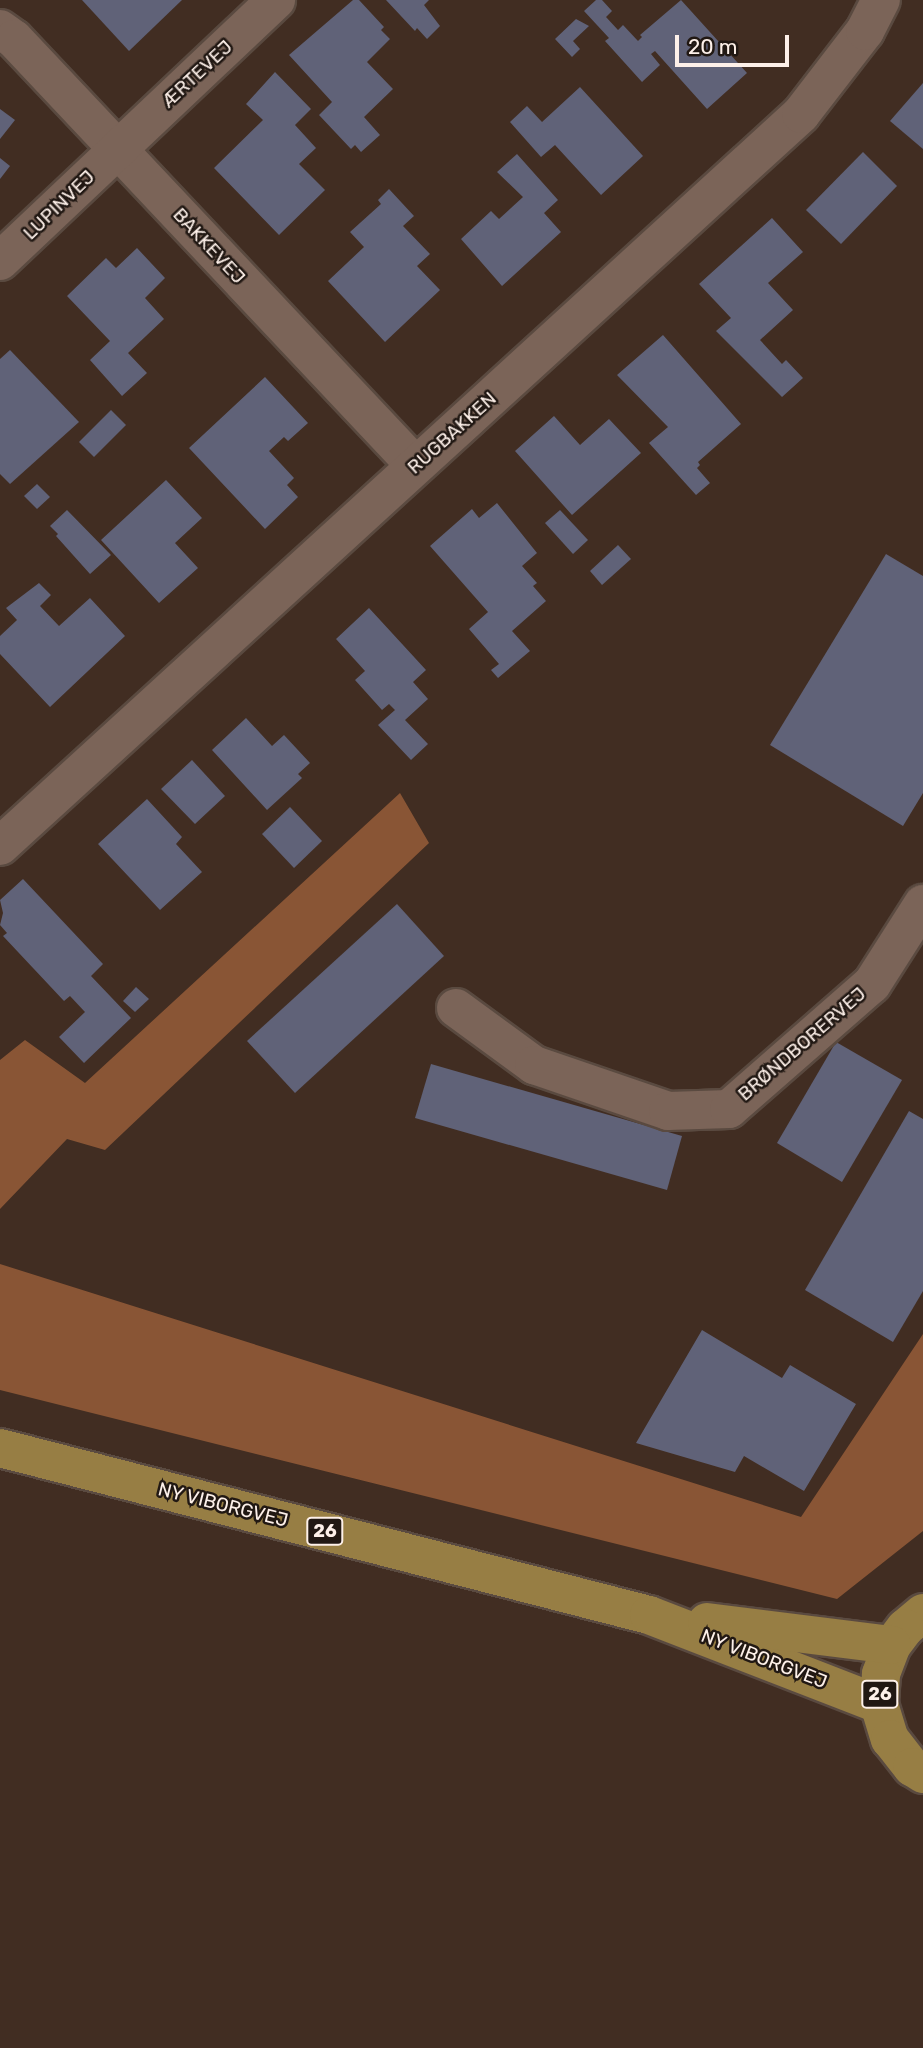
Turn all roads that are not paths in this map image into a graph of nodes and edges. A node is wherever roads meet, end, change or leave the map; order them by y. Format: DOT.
graph roads {
  1 [pos="276,0"];
  2 [pos="881,0"];
  3 [pos="0,29"];
  4 [pos="118,149"];
  5 [pos="0,261"];
  6 [pos="416,466"];
  7 [pos="0,845"];
  8 [pos="923,904"];
  9 [pos="456,1008"];
  10 [pos="0,1448"];
  11 [pos="923,1613"];
  12 [pos="649,1615"];
  13 [pos="892,1645"];
  14 [pos="879,1704"];
  15 [pos="923,1774"];
  1 -- 4 [label="street, ÆRTEVEJ"];
  2 -- 6 [label="street, RUGBAKKEN"];
  3 -- 4 [label="street, BAKKEVEJ"];
  4 -- 5 [label="street, LUPINVEJ"];
  4 -- 6 [label="street, BAKKEVEJ"];
  6 -- 7 [label="street, RUGBAKKEN"];
  8 -- 9 [label="street, BRØNDBORERVEJ"];
  10 -- 12 [label="main road, NY VIBORGVEJ / 26"];
  11 -- 13 [label="main road, 26"];
  12 -- 13 [label="main road, NY VIBORGVEJ / 26"];
  12 -- 14 [label="main road, NY VIBORGVEJ / 26"];
  13 -- 14 [label="main road, 26"];
  14 -- 15 [label="main road, 26"];
}
